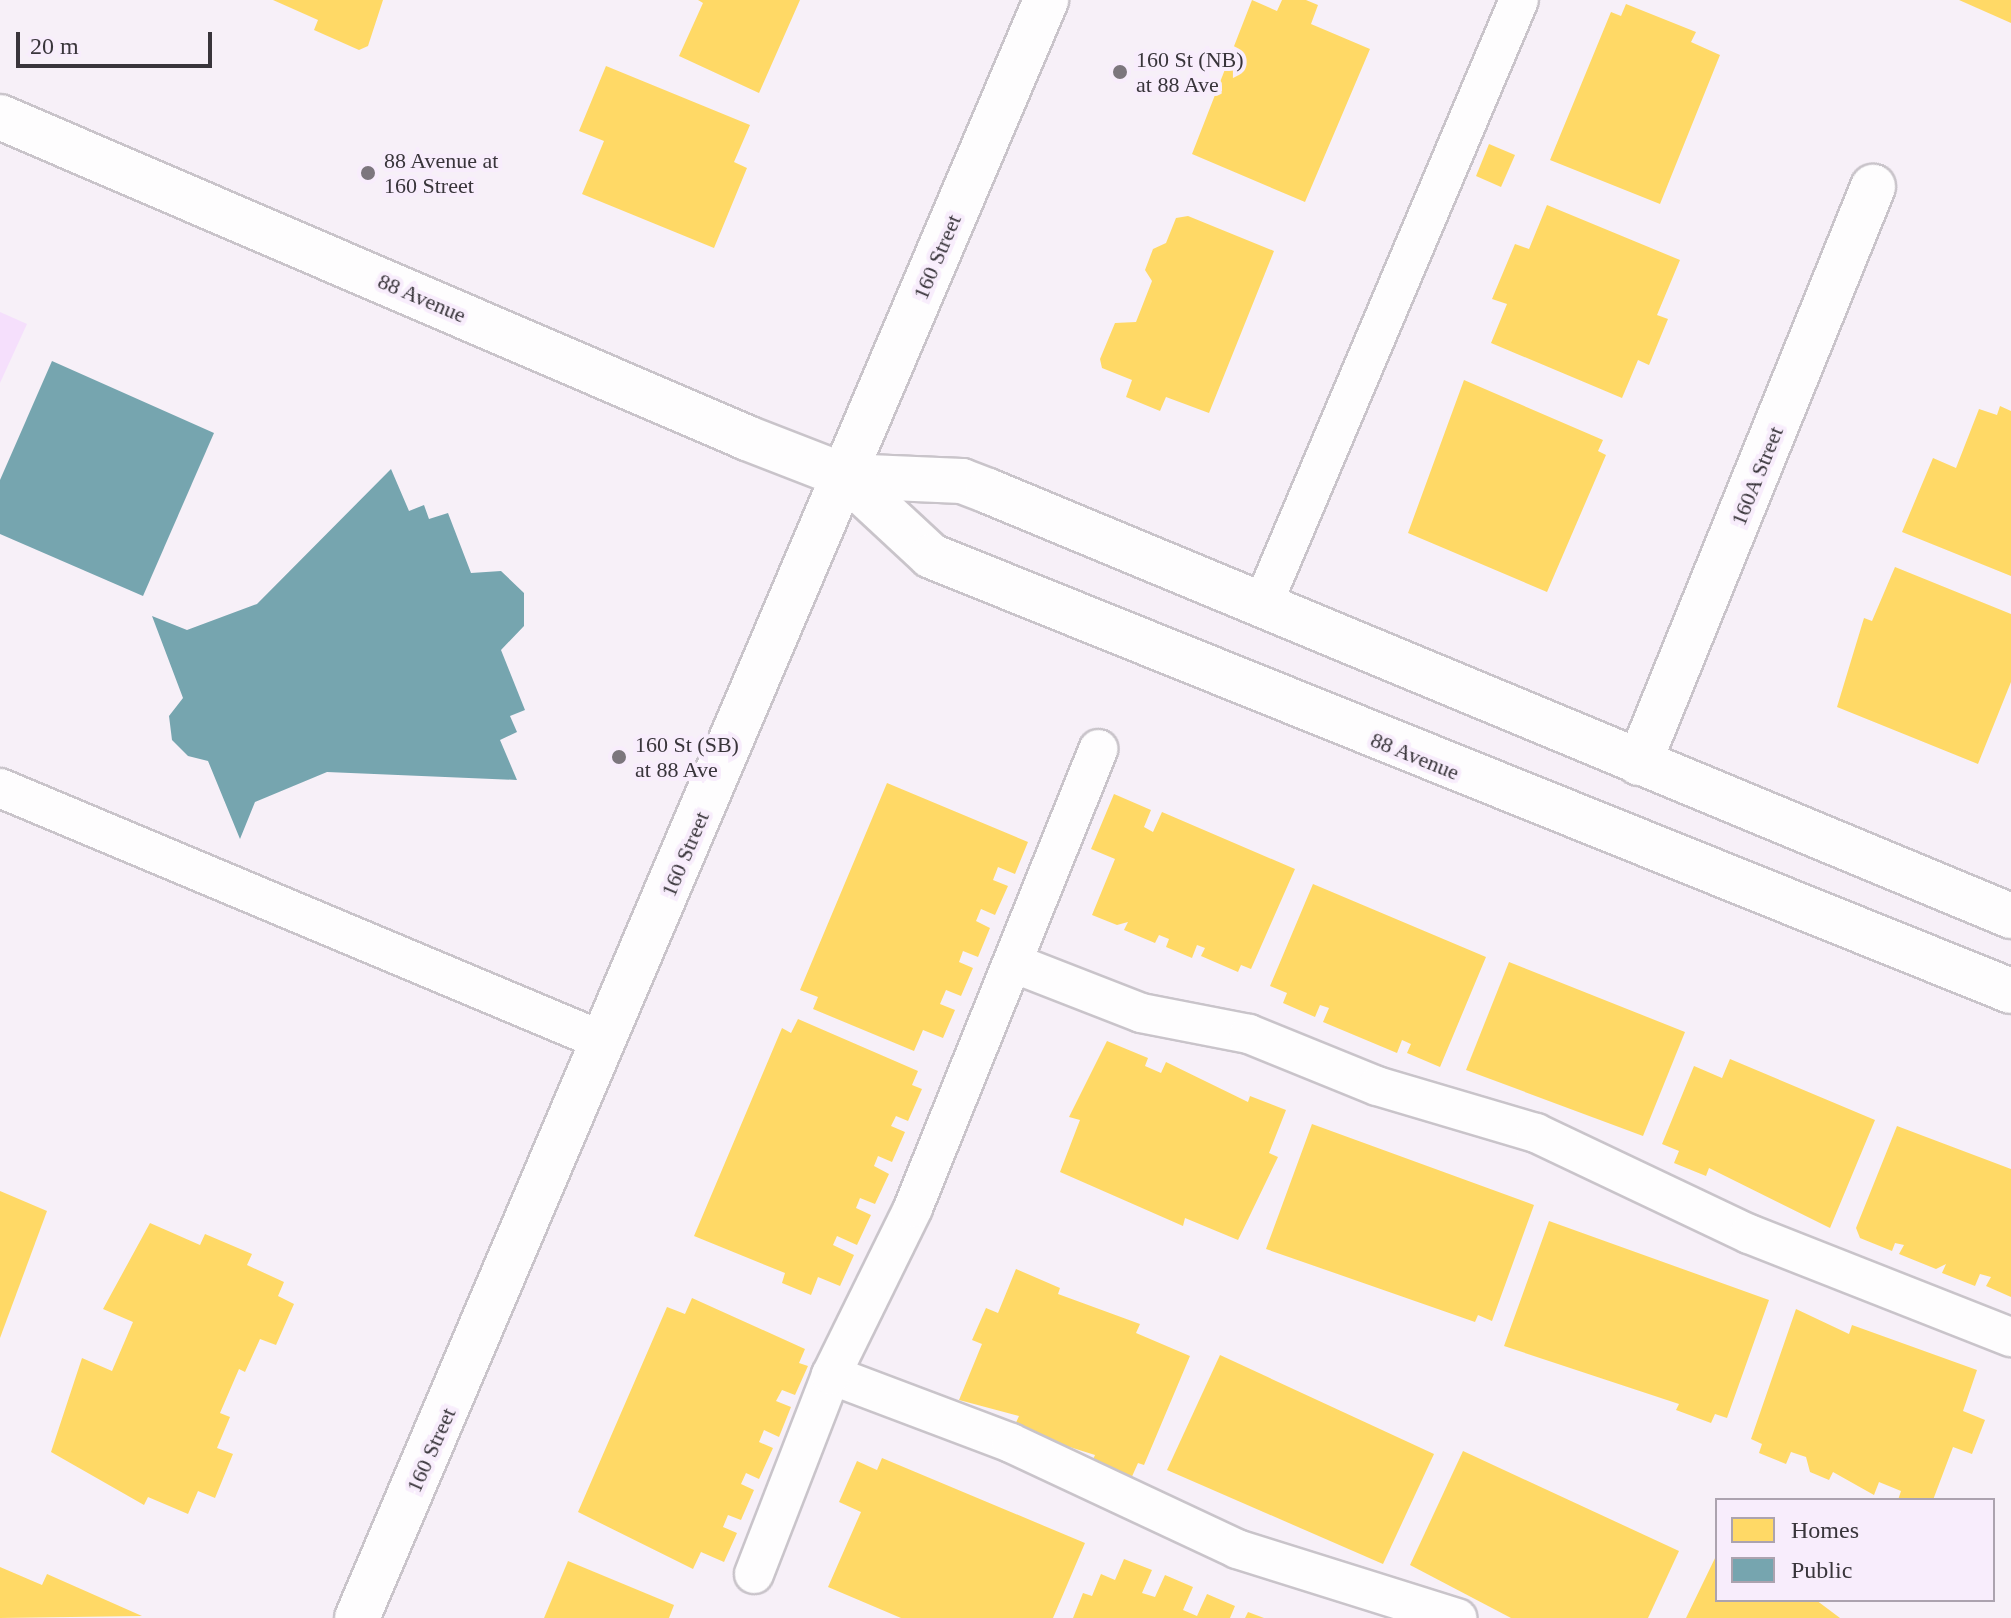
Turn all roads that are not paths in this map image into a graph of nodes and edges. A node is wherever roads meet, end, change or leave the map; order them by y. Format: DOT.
graph roads {
  1 [pos="1046,0"];
  2 [pos="1519,0"];
  3 [pos="0,117"];
  4 [pos="1873,187"];
  5 [pos="845,476"];
  6 [pos="1262,606"];
  7 [pos="1098,749"];
  8 [pos="1639,763"];
  9 [pos="0,788"];
  10 [pos="2011,916"];
  11 [pos="1013,963"];
  12 [pos="2011,991"];
  13 [pos="605,1042"];
  14 [pos="2011,1337"];
  15 [pos="831,1375"];
  16 [pos="754,1574"];
  17 [pos="357,1618"];
  18 [pos="1457,1618"];
  1 -- 5 [label="main road, 160 Street"];
  2 -- 6 [label="lane"];
  3 -- 5 [label="main road, 88 Avenue"];
  4 -- 8 [label="main road, 160A Street"];
  5 -- 6 [label="main road, 88 Avenue"];
  5 -- 12 [label="main road, 88 Avenue"];
  5 -- 13 [label="main road, 160 Street"];
  6 -- 8 [label="main road, 88 Avenue"];
  7 -- 11 [label="lane"];
  8 -- 10 [label="main road, 88 Avenue"];
  9 -- 13 [label="lane"];
  11 -- 14 [label="lane"];
  11 -- 15 [label="lane"];
  13 -- 17 [label="main road, 160 Street"];
  15 -- 16 [label="lane"];
  15 -- 18 [label="lane"];
}
